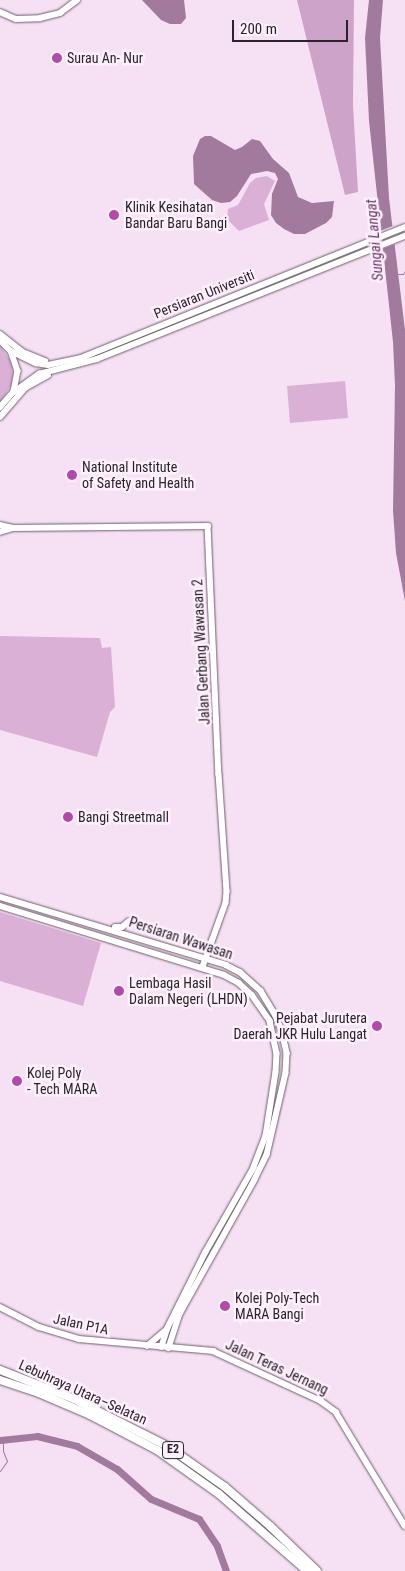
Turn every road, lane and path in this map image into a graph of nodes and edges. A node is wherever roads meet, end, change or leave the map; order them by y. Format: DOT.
graph roads {
  1 [pos="78,0"];
  2 [pos="0,12"];
  3 [pos="405,227"];
  4 [pos="405,236"];
  5 [pos="0,334"];
  6 [pos="0,340"];
  7 [pos="11,351"];
  8 [pos="97,352"];
  9 [pos="97,359"];
  10 [pos="14,392"];
  11 [pos="0,408"];
  12 [pos="0,417"];
  13 [pos="0,525"];
  14 [pos="13,528"];
  15 [pos="0,532"];
  16 [pos="0,897"];
  17 [pos="0,906"];
  18 [pos="128,922"];
  19 [pos="108,928"];
  20 [pos="210,948"];
  21 [pos="197,954"];
  22 [pos="206,957"];
  23 [pos="216,961"];
  24 [pos="203,966"];
  25 [pos="277,1053"];
  26 [pos="286,1063"];
  27 [pos="276,1072"];
  28 [pos="254,1168"];
  29 [pos="255,1180"];
  30 [pos="242,1190"];
  31 [pos="219,1244"];
  32 [pos="206,1252"];
  33 [pos="206,1267"];
  34 [pos="0,1307"];
  35 [pos="171,1329"];
  36 [pos="147,1346"];
  37 [pos="162,1347"];
  38 [pos="169,1348"];
  39 [pos="194,1350"];
  40 [pos="0,1370"];
  41 [pos="0,1380"];
  42 [pos="405,1526"];
  43 [pos="307,1571"];
  44 [pos="317,1571"];
  1 -- 2 [label="main road"];
  3 -- 8 [label="main road, Persiaran Universiti"];
  4 -- 9 [label="main road, Persiaran Universiti"];
  5 -- 8 [label="main road"];
  6 -- 7 [label="main road"];
  7 -- 8 [label="main road, Persiaran Universiti"];
  7 -- 10 [label="main road"];
  9 -- 10 [label="main road, Persiaran Universiti"];
  9 -- 12 [label="main road"];
  10 -- 11 [label="main road, Persiaran Universiti"];
  13 -- 14 [label="main road, Jalan Gerbang Wawasan 2"];
  14 -- 15 [label="main road, Jalan Gerbang Wawasan 2"];
  14 -- 20 [label="main road, Jalan Gerbang Wawasan 2"];
  16 -- 19 [label="main road, Persiaran Wawasan"];
  17 -- 24 [label="main road, Persiaran Wawasan"];
  18 -- 19 [label="main road"];
  19 -- 21 [label="main road, Persiaran Wawasan"];
  20 -- 21 [label="main road"];
  20 -- 22 [label="main road, Jalan Gerbang Wawasan 2"];
  20 -- 23 [label="main road"];
  21 -- 22 [label="main road, Persiaran Wawasan"];
  22 -- 23 [label="main road, Persiaran Wawasan"];
  22 -- 24 [label="main road, Jalan Gerbang Wawasan 2"];
  23 -- 26 [label="main road, Persiaran Wawasan"];
  24 -- 25 [label="main road, Persiaran Wawasan"];
  25 -- 26 [label="main road"];
  25 -- 27 [label="main road, Persiaran Wawasan"];
  26 -- 27 [label="main road"];
  26 -- 29 [label="main road, Persiaran Wawasan"];
  27 -- 28 [label="main road, Persiaran Wawasan"];
  28 -- 29 [label="main road"];
  28 -- 30 [label="main road, Persiaran Wawasan"];
  29 -- 30 [label="main road"];
  29 -- 31 [label="main road, Persiaran Wawasan"];
  30 -- 32 [label="main road, Persiaran Wawasan"];
  31 -- 32 [label="main road"];
  31 -- 33 [label="main road, Persiaran Wawasan"];
  32 -- 33 [label="main road"];
  32 -- 35 [label="main road, Persiaran Wawasan"];
  33 -- 35 [label="main road, Persiaran Wawasan"];
  34 -- 36 [label="main road, Jalan P1A"];
  35 -- 36 [label="main road"];
  35 -- 37 [label="main road, Persiaran Wawasan"];
  35 -- 38 [label="main road, Persiaran Wawasan"];
  35 -- 39 [label="main road"];
  36 -- 37 [label="main road, Jalan P1A"];
  37 -- 38 [label="main road, Jalan Teras Jernang"];
  38 -- 39 [label="main road, Jalan Teras Jernang"];
  39 -- 42 [label="main road, Jalan Teras Jernang"];
  40 -- 44 [label="highway, Lebuhraya Utara–Selatan / E2"];
  41 -- 43 [label="highway, Lebuhraya Utara–Selatan / E2"];
}
